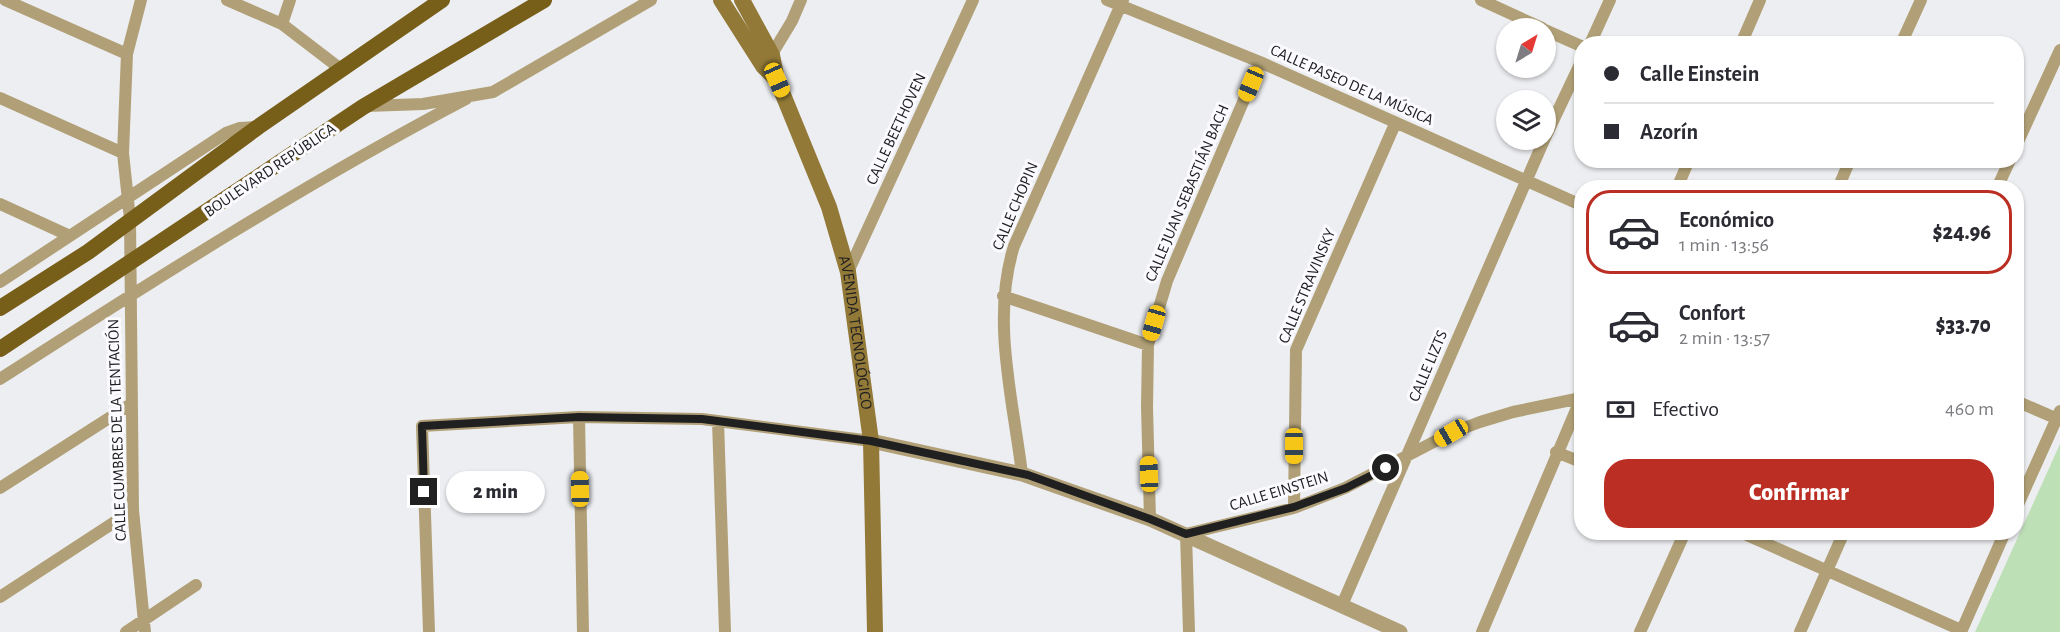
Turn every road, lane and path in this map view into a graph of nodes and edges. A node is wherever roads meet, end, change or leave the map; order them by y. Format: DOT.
graph roads {
  1 [pos="5,0"];
  2 [pos="141,0"];
  3 [pos="227,0"];
  4 [pos="290,0"];
  5 [pos="442,0"];
  6 [pos="544,0"];
  7 [pos="651,0"];
  8 [pos="721,0"];
  9 [pos="742,0"];
  10 [pos="801,0"];
  11 [pos="973,0"];
  12 [pos="1107,0"];
  13 [pos="1481,0"];
  14 [pos="1610,0"];
  15 [pos="1760,0"];
  16 [pos="1921,0"];
  17 [pos="1122,3"];
  18 [pos="1520,18"];
  19 [pos="282,24"];
  20 [pos="1556,35"];
  21 [pos="1594,36"];
  22 [pos="1744,36"];
  23 [pos="1905,36"];
  24 [pos="1574,43"];
  25 [pos="2060,50"];
  26 [pos="127,54"];
  27 [pos="768,61"];
  28 [pos="1260,62"];
  29 [pos="342,70"];
  30 [pos="1574,77"];
  31 [pos="0,98"];
  32 [pos="466,99"];
  33 [pos="363,107"];
  34 [pos="1556,115"];
  35 [pos="1395,124"];
  36 [pos="258,127"];
  37 [pos="2024,129"];
  38 [pos="1540,150"];
  39 [pos="123,153"];
  40 [pos="1525,180"];
  41 [pos="129,196"];
  42 [pos="1574,202"];
  43 [pos="0,204"];
  44 [pos="130,219"];
  45 [pos="70,236"];
  46 [pos="130,262"];
  47 [pos="848,272"];
  48 [pos="0,282"];
  49 [pos="130,295"];
  50 [pos="1003,296"];
  51 [pos="0,308"];
  52 [pos="1148,345"];
  53 [pos="0,349"];
  54 [pos="0,379"];
  55 [pos="1574,399"];
  56 [pos="131,404"];
  57 [pos="2024,404"];
  58 [pos="1574,413"];
  59 [pos="2059,416"];
  60 [pos="579,417"];
  61 [pos="718,421"];
  62 [pos="871,441"];
  63 [pos="1556,452"];
  64 [pos="1406,459"];
  65 [pos="1574,459"];
  66 [pos="1022,474"];
  67 [pos="0,488"];
  68 [pos="2024,492"];
  69 [pos="1294,507"];
  70 [pos="133,510"];
  71 [pos="1150,519"];
  72 [pos="1186,534"];
  73 [pos="1681,540"];
  74 [pos="1757,540"];
  75 [pos="1841,540"];
  76 [pos="2001,540"];
  77 [pos="1827,572"];
  78 [pos="196,585"];
  79 [pos="0,597"];
  80 [pos="1342,605"];
  81 [pos="145,619"];
  82 [pos="1961,631"];
  83 [pos="126,632"];
  84 [pos="145,632"];
  85 [pos="429,632"];
  86 [pos="583,632"];
  87 [pos="725,632"];
  88 [pos="875,632"];
  89 [pos="1189,632"];
  90 [pos="1400,632"];
  91 [pos="1482,632"];
  92 [pos="1640,632"];
  93 [pos="1800,632"];
  1 -- 26 [label="street"];
  2 -- 26 [label="street, CALLE CUMBRES DE LA TENTACIÓN"];
  3 -- 19 [label="street"];
  4 -- 19 [label="street"];
  5 -- 29 [label="main road"];
  6 -- 33 [label="main road, BOULEVARD REPÚBLICA"];
  7 -- 32 [label="street"];
  8 -- 27 [label="main road"];
  9 -- 27 [label="main road"];
  10 -- 27 [label="street"];
  11 -- 47 [label="street, CALLE BEETHOVEN"];
  12 -- 17 [label="street, CALLE PASEO DE LA MÚSICA"];
  13 -- 18 [label="street"];
  14 -- 21 [label="street"];
  15 -- 22 [label="street"];
  16 -- 23 [label="street"];
  17 -- 28 [label="street, CALLE PASEO DE LA MÚSICA"];
  17 -- 50 [label="street, CALLE CHOPIN"];
  19 -- 29 [label="street"];
  20 -- 24 [label="street"];
  25 -- 37 [label="street"];
  26 -- 39 [label="street, CALLE CUMBRES DE LA TENTACIÓN"];
  27 -- 47 [label="main road, AVENIDA TECNOLÓGICO"];
  28 -- 35 [label="street, CALLE PASEO DE LA MÚSICA"];
  28 -- 52 [label="street, CALLE JUAN SEBASTIÁN BACH"];
  29 -- 36 [label="main road"];
  30 -- 34 [label="street, CALLE LIZTS"];
  31 -- 39 [label="street"];
  32 -- 33 [label="street"];
  32 -- 49 [label="street"];
  33 -- 46 [label="main road, BOULEVARD REPÚBLICA"];
  35 -- 40 [label="street, CALLE PASEO DE LA MÚSICA"];
  35 -- 69 [label="street, CALLE STRAVINSKY"];
  36 -- 41 [label="street"];
  36 -- 44 [label="main road"];
  38 -- 40 [label="street, CALLE LIZTS"];
  39 -- 41 [label="street, CALLE CUMBRES DE LA TENTACIÓN"];
  40 -- 42 [label="street, CALLE PASEO DE LA MÚSICA"];
  40 -- 64 [label="street, CALLE LIZTS"];
  41 -- 44 [label="street, CALLE CUMBRES DE LA TENTACIÓN"];
  41 -- 45 [label="street"];
  43 -- 45 [label="street"];
  44 -- 46 [label="street, CALLE CUMBRES DE LA TENTACIÓN"];
  44 -- 51 [label="main road"];
  45 -- 48 [label="street"];
  46 -- 49 [label="street, CALLE CUMBRES DE LA TENTACIÓN"];
  46 -- 53 [label="main road, BOULEVARD REPÚBLICA"];
  47 -- 62 [label="main road, AVENIDA TECNOLÓGICO"];
  49 -- 54 [label="street"];
  49 -- 56 [label="street, CALLE CUMBRES DE LA TENTACIÓN"];
  50 -- 52 [label="street"];
  50 -- 66 [label="street, CALLE CHOPIN"];
  52 -- 71 [label="street, CALLE JUAN SEBASTIÁN BACH"];
  55 -- 64 [label="street, CALLE EINSTEIN"];
  56 -- 67 [label="street"];
  56 -- 70 [label="street, CALLE CUMBRES DE LA TENTACIÓN"];
  57 -- 59 [label="street"];
  58 -- 63 [label="street"];
  59 -- 68 [label="street"];
  60 -- 61 [label="street"];
  60 -- 85 [label="street"];
  60 -- 86 [label="street"];
  61 -- 62 [label="street"];
  61 -- 87 [label="street"];
  62 -- 66 [label="street"];
  62 -- 88 [label="main road, AVENIDA TECNOLÓGICO"];
  63 -- 65 [label="street"];
  63 -- 91 [label="street"];
  64 -- 69 [label="street, CALLE EINSTEIN"];
  64 -- 80 [label="street, CALLE LIZTS"];
  66 -- 71 [label="street"];
  69 -- 72 [label="street, CALLE EINSTEIN"];
  70 -- 79 [label="street"];
  70 -- 81 [label="street, CALLE CUMBRES DE LA TENTACIÓN"];
  71 -- 72 [label="street"];
  72 -- 80 [label="street"];
  72 -- 89 [label="street"];
  73 -- 92 [label="street"];
  74 -- 77 [label="street"];
  75 -- 77 [label="street"];
  76 -- 82 [label="street"];
  77 -- 82 [label="street"];
  77 -- 93 [label="street"];
  78 -- 81 [label="street"];
  80 -- 90 [label="street"];
  81 -- 83 [label="street"];
  81 -- 84 [label="street, CALLE CUMBRES DE LA TENTACIÓN"];
}
